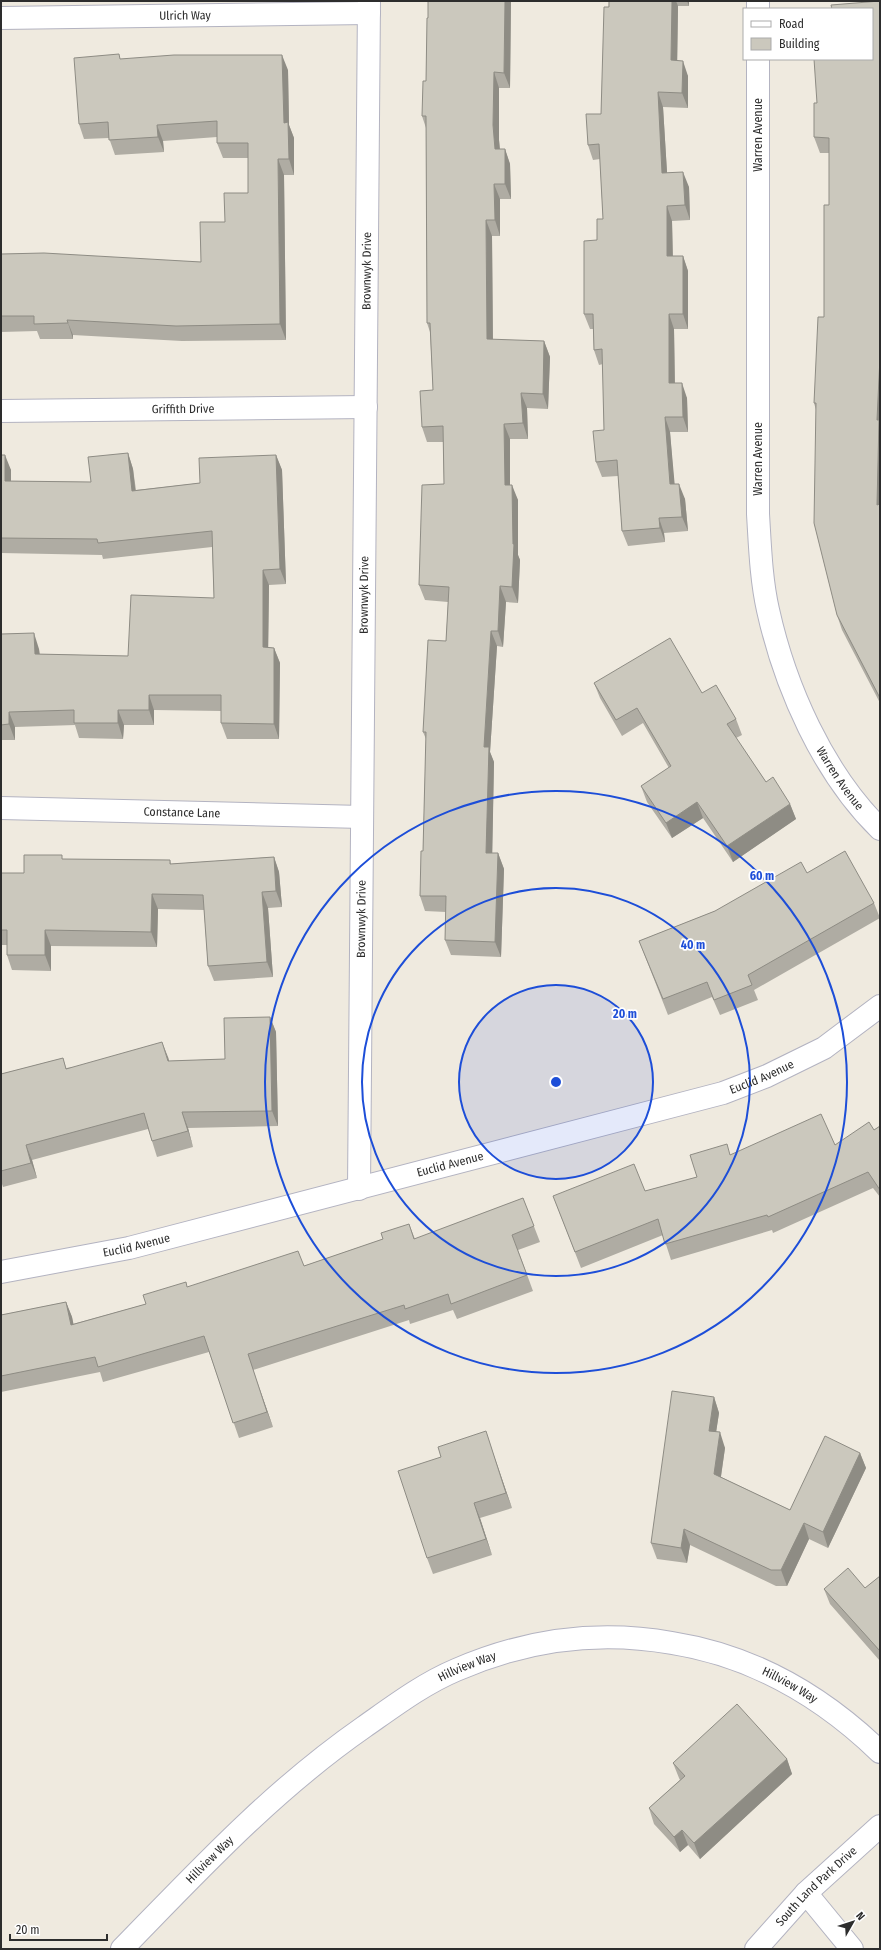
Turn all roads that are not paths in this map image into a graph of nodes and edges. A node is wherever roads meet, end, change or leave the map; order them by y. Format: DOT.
graph roads {
  1 [pos="369,7"];
  2 [pos="1,18"];
  3 [pos="758,60"];
  4 [pos="366,407"];
  5 [pos="1,411"];
  6 [pos="1,808"];
  7 [pos="362,817"];
  8 [pos="880,829"];
  9 [pos="880,1006"];
  10 [pos="359,1189"];
  11 [pos="1,1272"];
  12 [pos="880,1752"];
  13 [pos="880,1826"];
  14 [pos="806,1893"];
  15 [pos="122,1949"];
  16 [pos="756,1949"];
  17 [pos="852,1949"];
  1 -- 2 [label="street, Ulrich Way"];
  1 -- 4 [label="street, Brownwyk Drive"];
  3 -- 8 [label="street, Warren Avenue"];
  4 -- 5 [label="street, Griffith Drive"];
  4 -- 7 [label="street, Brownwyk Drive"];
  6 -- 7 [label="street, Constance Lane"];
  7 -- 10 [label="street, Brownwyk Drive"];
  9 -- 10 [label="street, Euclid Avenue"];
  10 -- 11 [label="street, Euclid Avenue"];
  12 -- 15 [label="street, Hillview Way"];
  13 -- 14 [label="street, South Land Park Drive"];
  14 -- 16 [label="street, South Land Park Drive"];
  14 -- 17 [label="street"];
}
